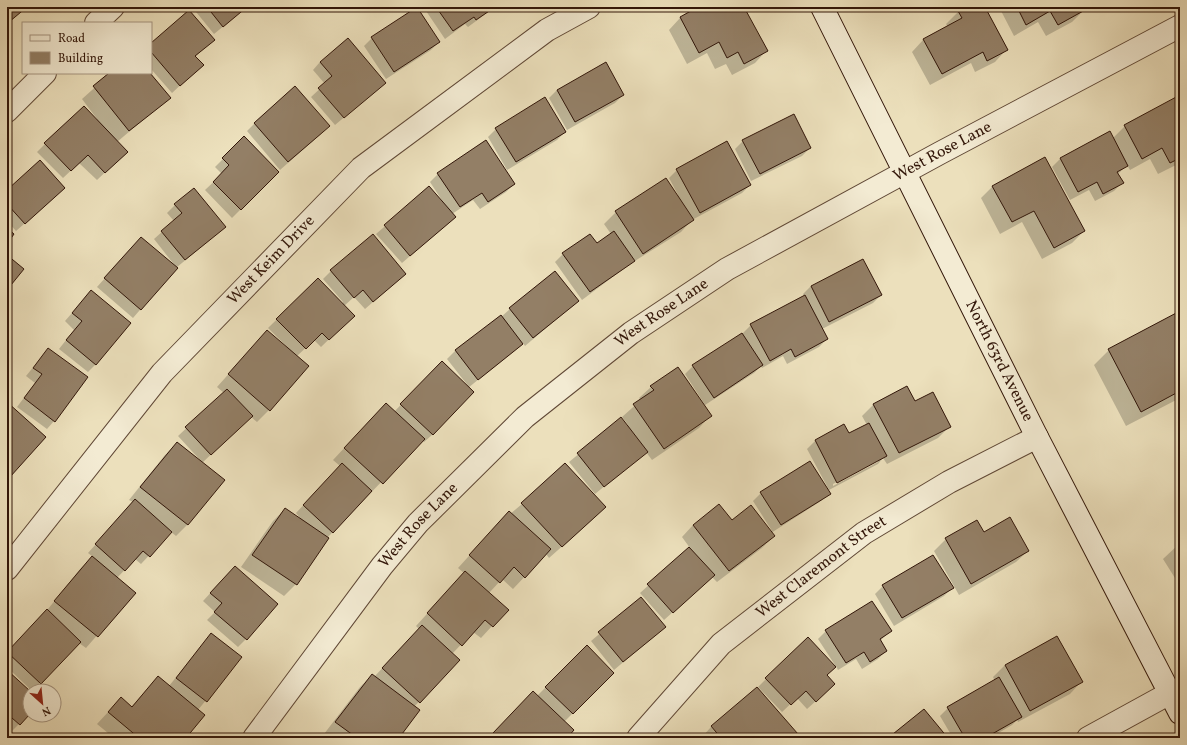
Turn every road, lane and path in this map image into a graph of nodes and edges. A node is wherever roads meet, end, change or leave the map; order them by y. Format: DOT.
graph roads {
  1 [pos="113,7"];
  2 [pos="589,7"];
  3 [pos="822,7"];
  4 [pos="97,22"];
  5 [pos="1180,26"];
  6 [pos="44,74"];
  7 [pos="7,111"];
  8 [pos="905,171"];
  9 [pos="1037,437"];
  10 [pos="7,569"];
  11 [pos="1170,694"];
  12 [pos="1180,713"];
  13 [pos="254,738"];
  14 [pos="638,738"];
  15 [pos="1088,738"];
  1 -- 4 [label="street"];
  2 -- 10 [label="street, West Keim Drive"];
  3 -- 8 [label="street, North 63rd Avenue"];
  5 -- 8 [label="street, West Rose Lane"];
  6 -- 7 [label="street"];
  8 -- 9 [label="street, North 63rd Avenue"];
  8 -- 13 [label="street, West Rose Lane"];
  9 -- 11 [label="street, North 63rd Avenue"];
  9 -- 14 [label="street, West Claremont Street"];
  11 -- 12 [label="street, North 63rd Avenue"];
  11 -- 15 [label="street"];
}
